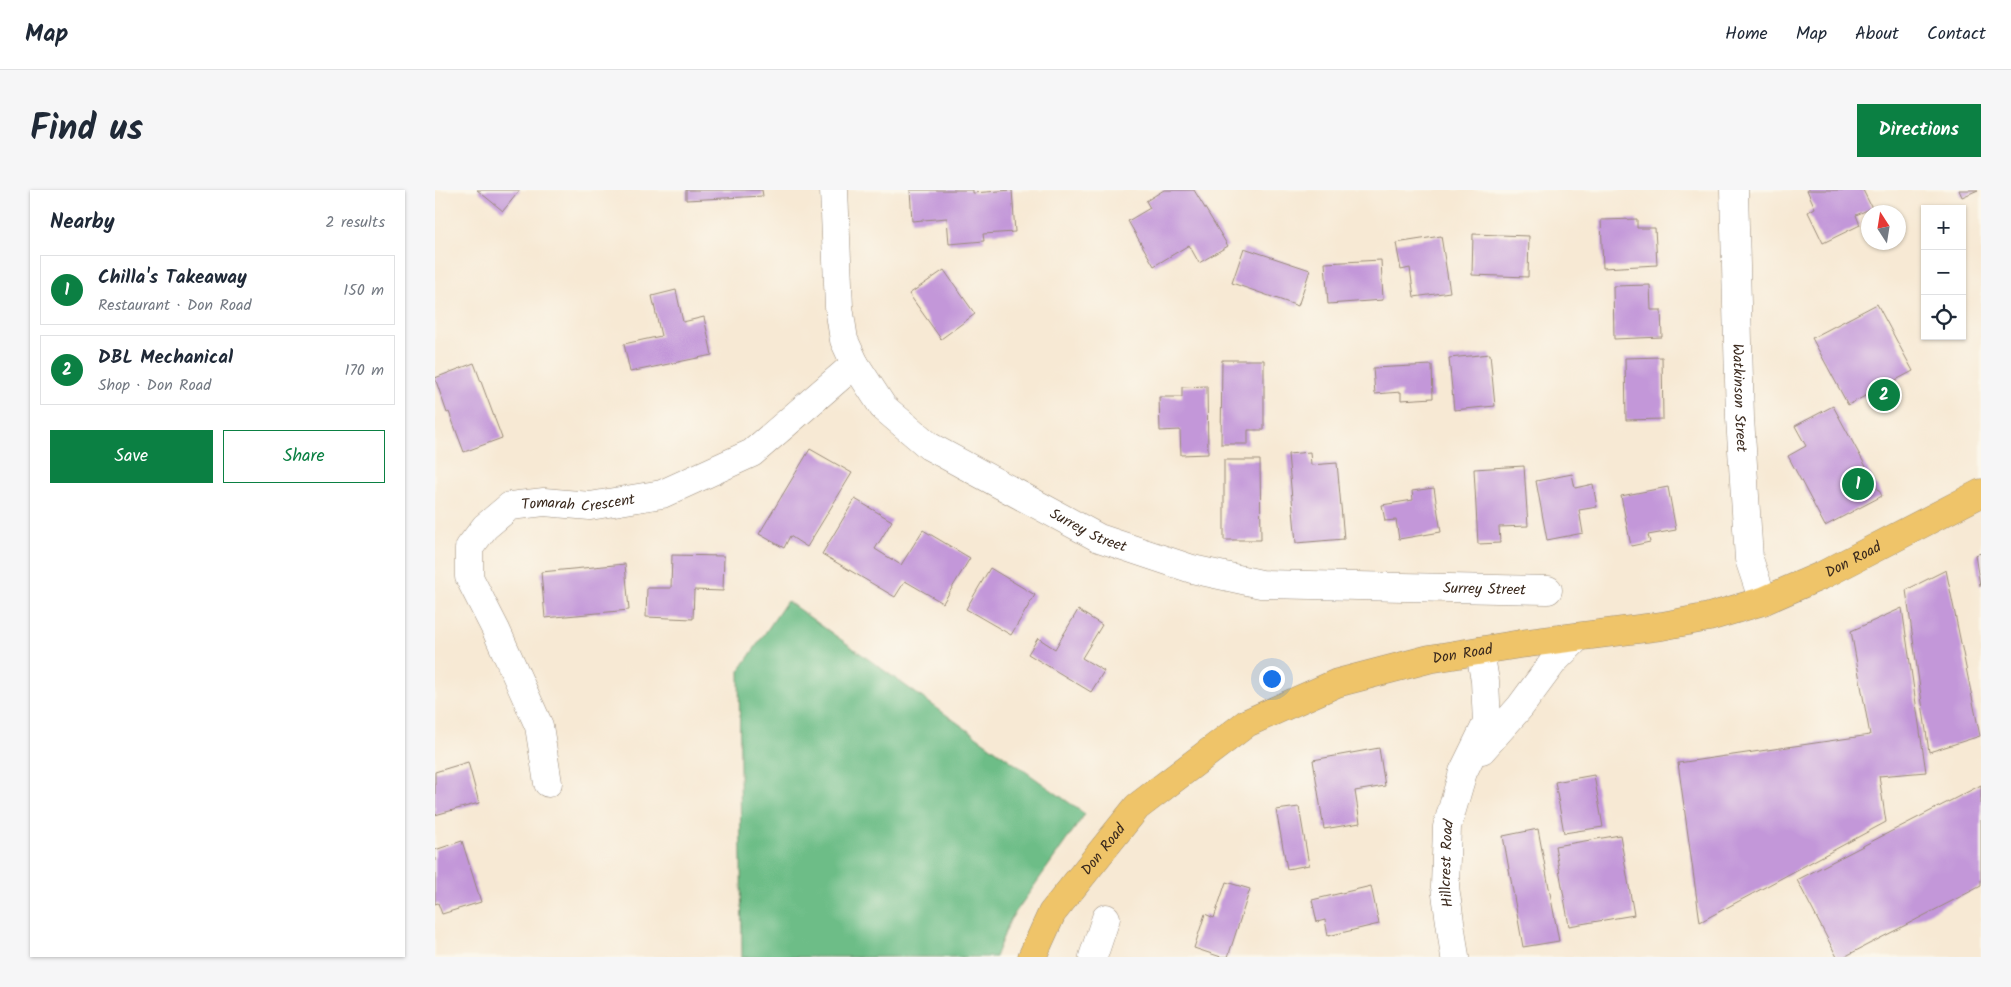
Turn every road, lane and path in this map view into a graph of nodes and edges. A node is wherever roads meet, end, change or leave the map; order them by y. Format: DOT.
graph roads {
  1 [pos="834,190"];
  2 [pos="1734,190"];
  3 [pos="855,364"];
  4 [pos="1981,493"];
  5 [pos="1548,590"];
  6 [pos="1763,602"];
  7 [pos="1578,637"];
  8 [pos="1480,651"];
  9 [pos="1463,772"];
  10 [pos="548,782"];
  11 [pos="1106,918"];
  12 [pos="1032,957"];
  13 [pos="1093,957"];
  14 [pos="1455,957"];
  1 -- 3 [label="street, Surrey Street"];
  2 -- 6 [label="street, Watkinson Street"];
  3 -- 5 [label="street, Surrey Street"];
  3 -- 10 [label="street, Tomarah Crescent"];
  4 -- 6 [label="main road, Don Road"];
  6 -- 7 [label="main road, Don Road"];
  7 -- 8 [label="main road, Don Road"];
  7 -- 9 [label="street, Hillcrest Road"];
  8 -- 9 [label="street, Hillcrest Road"];
  8 -- 12 [label="main road, Don Road"];
  9 -- 14 [label="street, Hillcrest Road"];
  11 -- 13 [label="street"];
}
